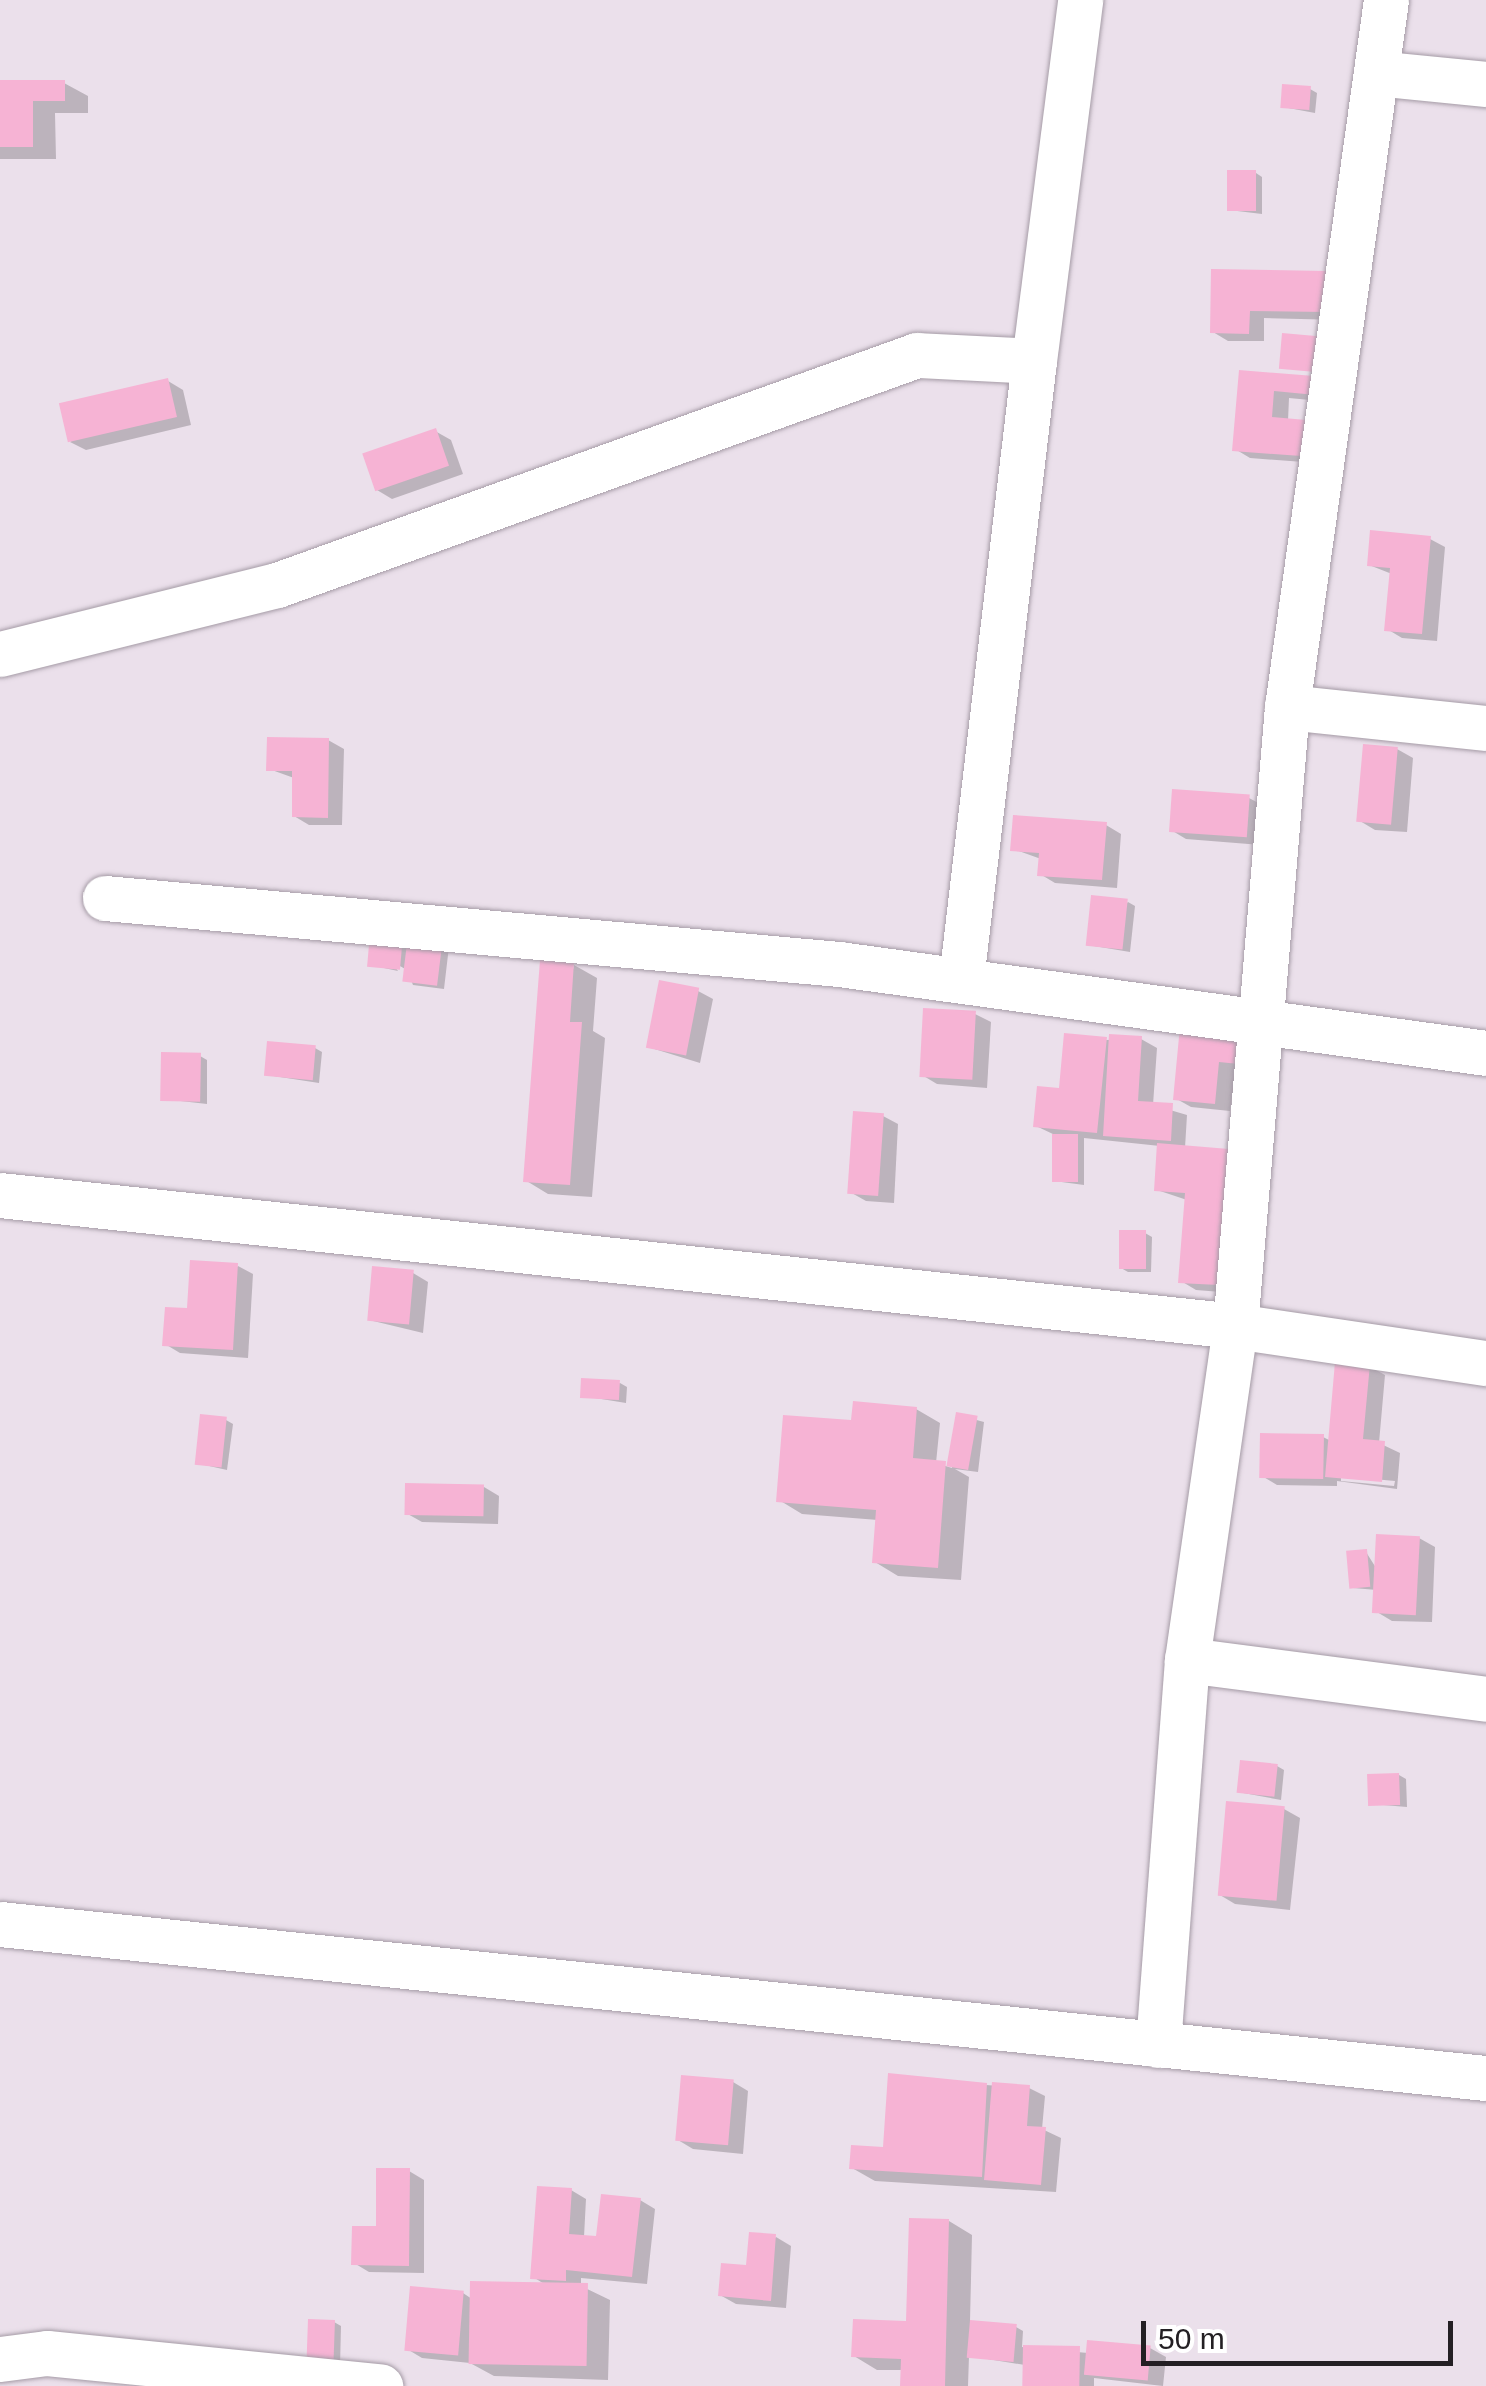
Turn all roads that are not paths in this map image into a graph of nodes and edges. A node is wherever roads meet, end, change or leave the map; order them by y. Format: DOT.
graph roads {
  1 [pos="1080,0"];
  2 [pos="1386,0"];
  3 [pos="1376,73"];
  4 [pos="1486,84"];
  5 [pos="1034,361"];
  6 [pos="0,654"];
  7 [pos="1287,707"];
  8 [pos="1486,728"];
  9 [pos="105,898"];
  10 [pos="961,980"];
  11 [pos="1258,1020"];
  12 [pos="1486,1053"];
  13 [pos="0,1195"];
  14 [pos="1234,1326"];
  15 [pos="1486,1363"];
  16 [pos="1187,1660"];
  17 [pos="1486,1699"];
  18 [pos="0,1924"];
  19 [pos="1158,2045"];
  20 [pos="1486,2078"];
  21 [pos="0,2359"];
  22 [pos="380,2386"];
  1 -- 5 [label="street"];
  2 -- 3 [label="street"];
  3 -- 4 [label="street"];
  3 -- 7 [label="street"];
  5 -- 6 [label="street"];
  5 -- 10 [label="street"];
  7 -- 8 [label="street"];
  7 -- 11 [label="street"];
  9 -- 10 [label="street"];
  10 -- 11 [label="street"];
  11 -- 12 [label="street"];
  11 -- 14 [label="street"];
  13 -- 14 [label="street"];
  14 -- 15 [label="street"];
  14 -- 16 [label="street"];
  16 -- 17 [label="street"];
  16 -- 19 [label="street"];
  18 -- 19 [label="street"];
  19 -- 20 [label="street"];
  21 -- 22 [label="street"];
}
